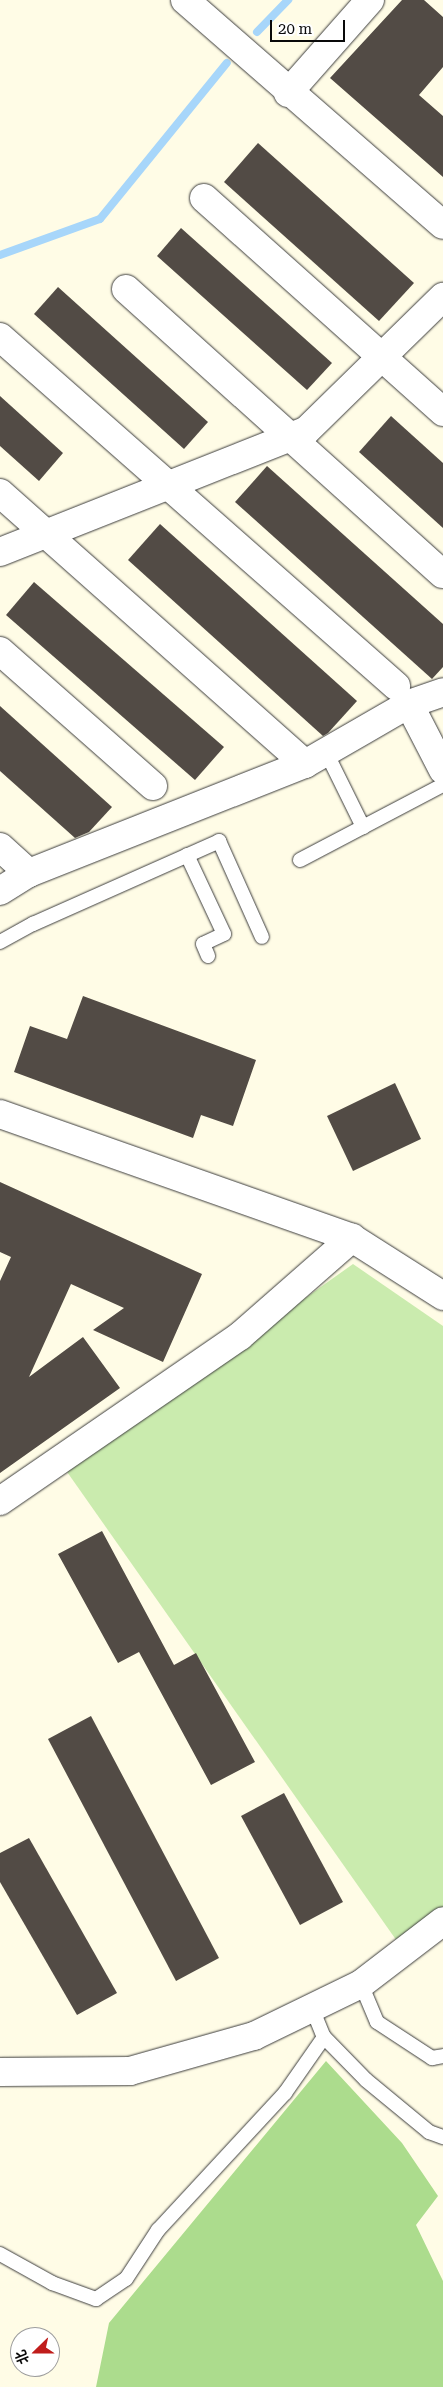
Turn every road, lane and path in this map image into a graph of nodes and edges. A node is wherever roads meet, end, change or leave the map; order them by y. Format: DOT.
graph roads {
  1 [pos="185,0"];
  2 [pos="370,0"];
  3 [pos="288,93"];
  4 [pos="204,198"];
  5 [pos="443,225"];
  6 [pos="126,289"];
  7 [pos="443,297"];
  8 [pos="0,337"];
  9 [pos="382,357"];
  10 [pos="443,412"];
  11 [pos="291,437"];
  12 [pos="169,486"];
  13 [pos="0,492"];
  14 [pos="46,534"];
  15 [pos="0,552"];
  16 [pos="443,574"];
  17 [pos="0,651"];
  18 [pos="443,692"];
  19 [pos="402,695"];
  20 [pos="315,758"];
  21 [pos="443,770"];
  22 [pos="443,784"];
  23 [pos="153,786"];
  24 [pos="363,827"];
  25 [pos="0,847"];
  26 [pos="187,855"];
  27 [pos="300,860"];
  28 [pos="29,873"];
  29 [pos="0,891"];
  30 [pos="262,937"];
  31 [pos="0,942"];
  32 [pos="208,956"];
  33 [pos="0,1114"];
  34 [pos="352,1238"];
  35 [pos="443,1296"];
  36 [pos="0,1501"];
  37 [pos="443,1921"];
  38 [pos="361,1984"];
  39 [pos="312,2008"];
  40 [pos="324,2037"];
  41 [pos="443,2056"];
  42 [pos="0,2072"];
  43 [pos="443,2137"];
  44 [pos="0,2254"];
  1 -- 3 [label="street"];
  2 -- 3 [label="street"];
  3 -- 5 [label="street"];
  4 -- 9 [label="street"];
  6 -- 11 [label="street"];
  7 -- 9 [label="street"];
  8 -- 12 [label="street"];
  9 -- 10 [label="street"];
  9 -- 11 [label="street"];
  11 -- 12 [label="street"];
  11 -- 16 [label="street"];
  12 -- 14 [label="street"];
  12 -- 19 [label="street"];
  13 -- 14 [label="street"];
  14 -- 15 [label="street"];
  14 -- 20 [label="street"];
  17 -- 23 [label="street"];
  18 -- 19 [label="street"];
  19 -- 20 [label="street"];
  19 -- 21 [label="street"];
  20 -- 24 [label="lane"];
  20 -- 28 [label="street"];
  22 -- 24 [label="lane"];
  24 -- 27 [label="lane"];
  25 -- 28 [label="street"];
  26 -- 30 [label="lane"];
  26 -- 31 [label="lane"];
  26 -- 32 [label="lane"];
  28 -- 29 [label="street"];
  33 -- 34 [label="street"];
  34 -- 35 [label="street"];
  34 -- 36 [label="street"];
  37 -- 38 [label="street"];
  38 -- 39 [label="street"];
  38 -- 41 [label="lane"];
  39 -- 40 [label="lane"];
  39 -- 42 [label="street"];
  40 -- 43 [label="lane"];
  40 -- 44 [label="lane"];
}
